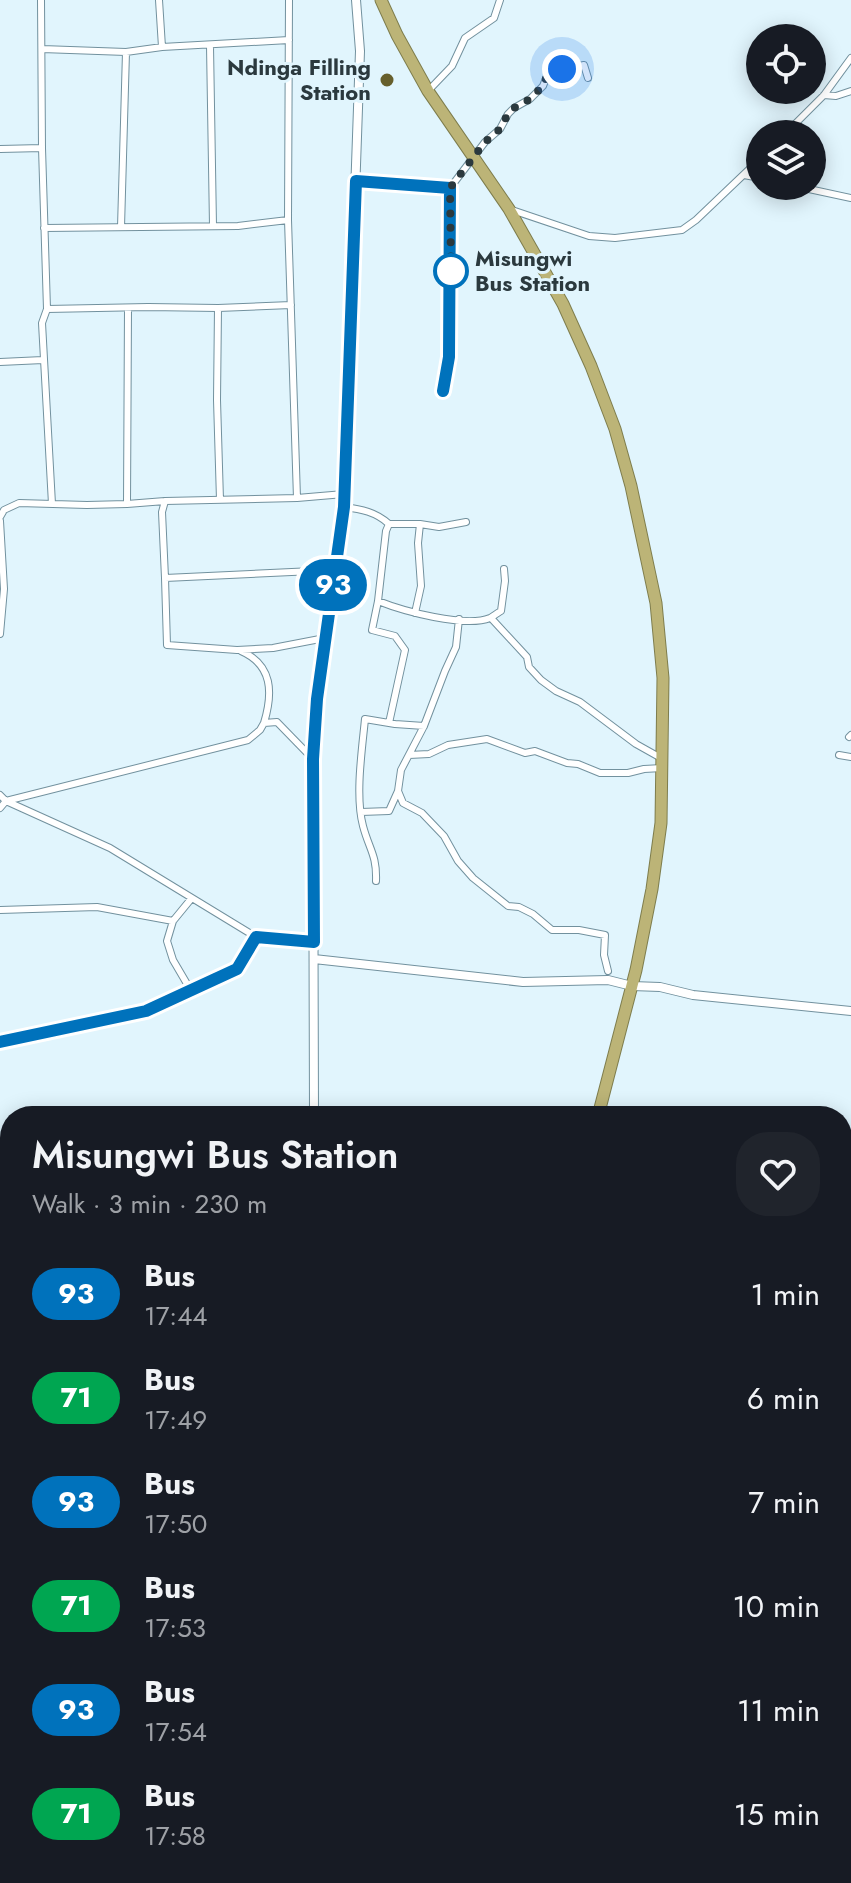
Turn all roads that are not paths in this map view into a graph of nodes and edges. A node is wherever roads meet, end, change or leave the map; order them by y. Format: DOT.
graph roads {
  1 [pos="41,0"];
  2 [pos="159,0"];
  3 [pos="289,0"];
  4 [pos="356,0"];
  5 [pos="381,0"];
  6 [pos="500,0"];
  7 [pos="289,40"];
  8 [pos="210,46"];
  9 [pos="162,47"];
  10 [pos="42,49"];
  11 [pos="126,52"];
  12 [pos="851,58"];
  13 [pos="588,78"];
  14 [pos="428,91"];
  15 [pos="851,91"];
  16 [pos="826,92"];
  17 [pos="826,95"];
  18 [pos="815,104"];
  19 [pos="799,120"];
  20 [pos="42,148"];
  21 [pos="0,149"];
  22 [pos="473,159"];
  23 [pos="744,175"];
  24 [pos="356,181"];
  25 [pos="450,188"];
  26 [pos="826,193"];
  27 [pos="851,198"];
  28 [pos="509,209"];
  29 [pos="288,220"];
  30 [pos="213,226"];
  31 [pos="121,227"];
  32 [pos="44,228"];
  33 [pos="291,305"];
  34 [pos="128,308"];
  35 [pos="218,308"];
  36 [pos="47,309"];
  37 [pos="43,360"];
  38 [pos="0,362"];
  39 [pos="443,391"];
  40 [pos="344,494"];
  41 [pos="297,498"];
  42 [pos="220,500"];
  43 [pos="165,501"];
  44 [pos="52,504"];
  45 [pos="127,504"];
  46 [pos="344,507"];
  47 [pos="0,519"];
  48 [pos="466,522"];
  49 [pos="389,524"];
  50 [pos="420,524"];
  51 [pos="504,569"];
  52 [pos="335,570"];
  53 [pos="165,578"];
  54 [pos="378,601"];
  55 [pos="415,613"];
  56 [pos="491,618"];
  57 [pos="459,619"];
  58 [pos="0,634"];
  59 [pos="325,638"];
  60 [pos="237,650"];
  61 [pos="264,723"];
  62 [pos="389,723"];
  63 [pos="424,726"];
  64 [pos="409,755"];
  65 [pos="839,755"];
  66 [pos="851,757"];
  67 [pos="313,759"];
  68 [pos="662,763"];
  69 [pos="398,791"];
  70 [pos="0,795"];
  71 [pos="6,801"];
  72 [pos="0,808"];
  73 [pos="361,812"];
  74 [pos="376,881"];
  75 [pos="191,899"];
  76 [pos="0,910"];
  77 [pos="173,921"];
  78 [pos="256,937"];
  79 [pos="314,942"];
  80 [pos="314,959"];
  81 [pos="608,971"];
  82 [pos="632,986"];
  83 [pos="190,989"];
  84 [pos="851,1011"];
  85 [pos="0,1042"];
  86 [pos="314,1106"];
  87 [pos="601,1106"];
  1 -- 10 [label="street"];
  2 -- 9 [label="street"];
  3 -- 7 [label="street"];
  4 -- 24 [label="street"];
  5 -- 14 [label="highway"];
  6 -- 14 [label="street"];
  7 -- 8 [label="street"];
  7 -- 29 [label="street"];
  8 -- 9 [label="street"];
  8 -- 30 [label="street"];
  9 -- 11 [label="street"];
  10 -- 11 [label="street"];
  10 -- 20 [label="street"];
  11 -- 31 [label="street"];
  12 -- 16 [label="street"];
  13 -- 22 [label="street"];
  14 -- 22 [label="highway"];
  15 -- 17 [label="street"];
  18 -- 19 [label="street"];
  20 -- 21 [label="street"];
  20 -- 32 [label="street"];
  22 -- 25 [label="street"];
  22 -- 28 [label="highway"];
  23 -- 28 [label="street"];
  24 -- 25 [label="street"];
  24 -- 40 [label="street"];
  25 -- 39 [label="street"];
  26 -- 27 [label="street"];
  28 -- 68 [label="highway"];
  29 -- 30 [label="street"];
  29 -- 33 [label="street"];
  30 -- 31 [label="street"];
  31 -- 32 [label="street"];
  32 -- 36 [label="street"];
  33 -- 35 [label="street"];
  33 -- 41 [label="street"];
  34 -- 35 [label="street"];
  34 -- 36 [label="street"];
  34 -- 45 [label="street"];
  35 -- 42 [label="street"];
  36 -- 37 [label="street"];
  37 -- 38 [label="street"];
  37 -- 44 [label="street"];
  40 -- 41 [label="street"];
  40 -- 46 [label="street"];
  41 -- 42 [label="street"];
  42 -- 43 [label="street"];
  43 -- 45 [label="street"];
  43 -- 53 [label="street"];
  44 -- 45 [label="street"];
  44 -- 47 [label="street"];
  46 -- 49 [label="street"];
  46 -- 52 [label="street"];
  47 -- 58 [label="street"];
  48 -- 50 [label="street"];
  49 -- 50 [label="street"];
  49 -- 54 [label="street"];
  50 -- 55 [label="street"];
  51 -- 56 [label="street"];
  52 -- 53 [label="street"];
  52 -- 59 [label="street"];
  53 -- 60 [label="street"];
  54 -- 55 [label="street"];
  54 -- 62 [label="street"];
  55 -- 57 [label="street"];
  56 -- 57 [label="street"];
  56 -- 68 [label="street"];
  57 -- 63 [label="street"];
  59 -- 60 [label="street"];
  59 -- 67 [label="street"];
  60 -- 61 [label="street"];
  61 -- 67 [label="street"];
  61 -- 71 [label="street"];
  62 -- 63 [label="street"];
  62 -- 73 [label="street"];
  63 -- 64 [label="street"];
  64 -- 68 [label="street"];
  64 -- 69 [label="street"];
  65 -- 66 [label="street"];
  67 -- 79 [label="street"];
  68 -- 82 [label="highway"];
  69 -- 73 [label="street"];
  69 -- 81 [label="street"];
  70 -- 71 [label="street"];
  71 -- 72 [label="street"];
  71 -- 75 [label="street"];
  73 -- 74 [label="street"];
  75 -- 77 [label="street"];
  75 -- 78 [label="street"];
  76 -- 77 [label="street"];
  77 -- 83 [label="street"];
  78 -- 79 [label="street"];
  78 -- 83 [label="street"];
  79 -- 80 [label="street"];
  80 -- 82 [label="street"];
  80 -- 86 [label="street"];
  82 -- 84 [label="street"];
  82 -- 87 [label="highway"];
  83 -- 85 [label="street"];
}
